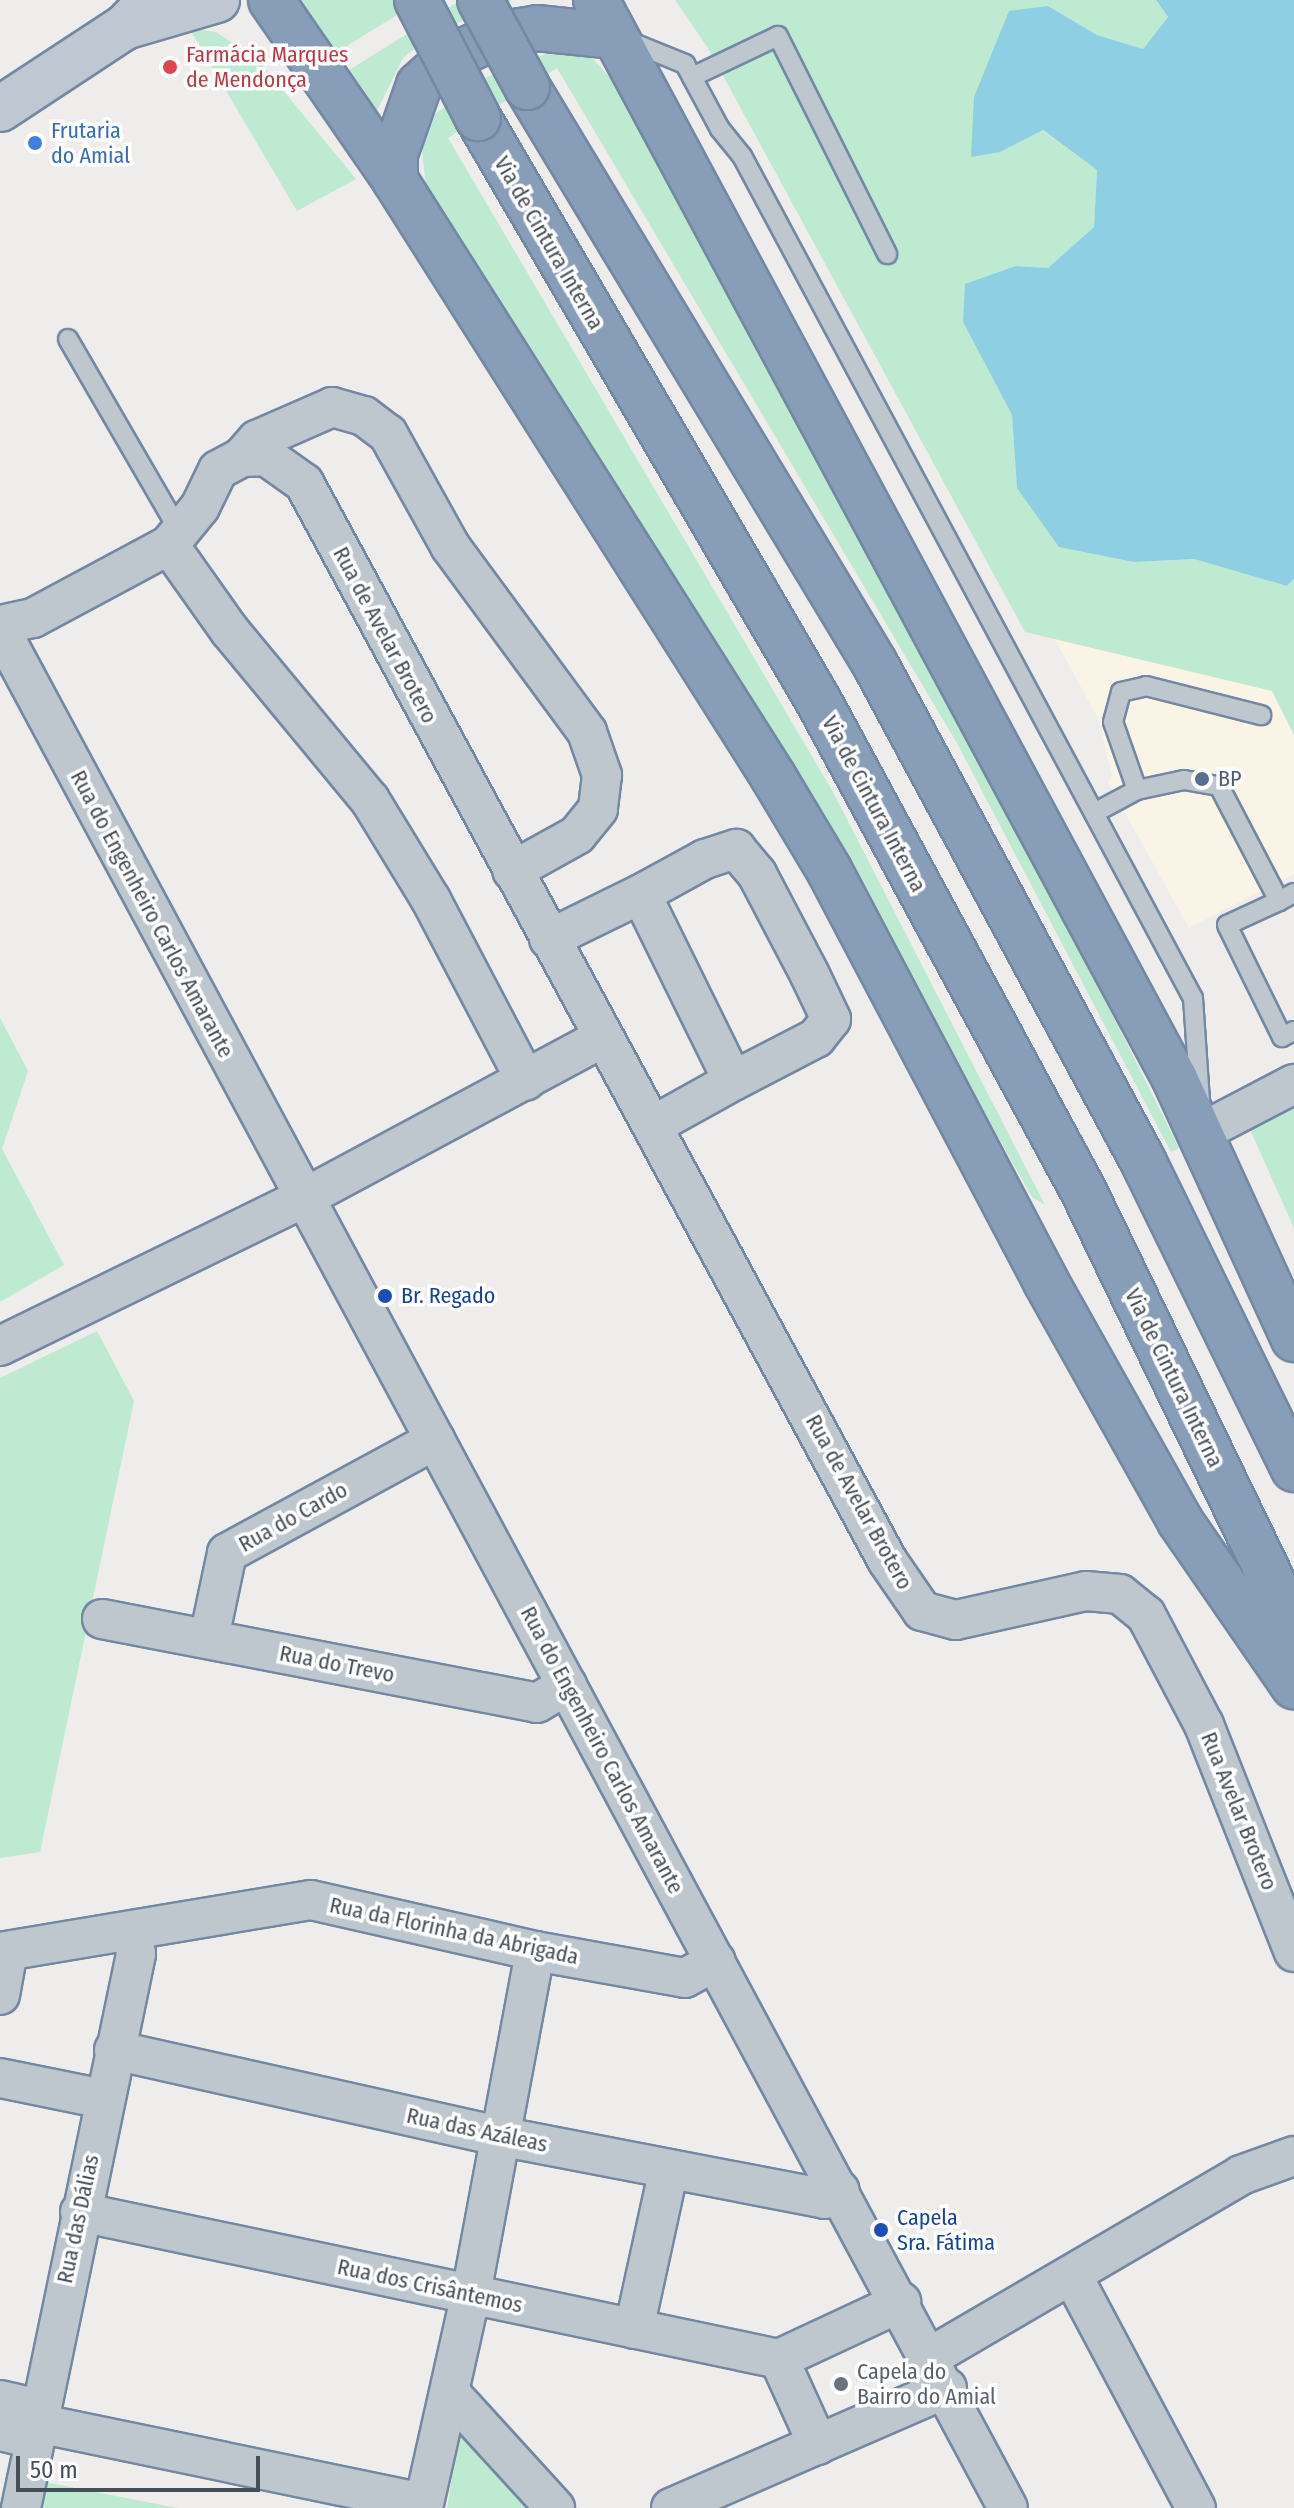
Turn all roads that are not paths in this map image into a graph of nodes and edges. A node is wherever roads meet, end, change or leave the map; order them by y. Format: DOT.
graph roads {
  1 [pos="217,0"];
  2 [pos="271,0"];
  3 [pos="417,0"];
  4 [pos="480,0"];
  5 [pos="138,14"];
  6 [pos="605,18"];
  7 [pos="692,77"];
  8 [pos="0,109"];
  9 [pos="395,180"];
  10 [pos="887,254"];
  11 [pos="68,339"];
  12 [pos="242,457"];
  13 [pos="175,540"];
  14 [pos="0,627"];
  15 [pos="1261,715"];
  16 [pos="1137,790"];
  17 [pos="1094,813"];
  18 [pos="512,871"];
  19 [pos="641,894"];
  20 [pos="1286,897"];
  21 [pos="549,939"];
  22 [pos="1294,1031"];
  23 [pos="602,1038"];
  24 [pos="526,1081"];
  25 [pos="733,1081"];
  26 [pos="1294,1084"];
  27 [pos="654,1125"];
  28 [pos="1202,1132"];
  29 [pos="304,1198"];
  30 [pos="1294,1339"];
  31 [pos="0,1346"];
  32 [pos="435,1440"];
  33 [pos="1294,1469"];
  34 [pos="102,1619"];
  35 [pos="1294,1627"];
  36 [pos="209,1638"];
  37 [pos="1180,1673"];
  38 [pos="567,1685"];
  39 [pos="1294,1686"];
  40 [pos="132,1931"];
  41 [pos="535,1951"];
  42 [pos="4,1952"];
  43 [pos="1294,1952"];
  44 [pos="716,1961"];
  45 [pos="0,1995"];
  46 [pos="114,2050"];
  47 [pos="0,2078"];
  48 [pos="103,2099"];
  49 [pos="499,2136"];
  50 [pos="1294,2156"];
  51 [pos="669,2169"];
  52 [pos="840,2190"];
  53 [pos="80,2212"];
  54 [pos="1073,2277"];
  55 [pos="471,2294"];
  56 [pos="901,2302"];
  57 [pos="634,2329"];
  58 [pos="779,2359"];
  59 [pos="939,2372"];
  60 [pos="450,2393"];
  61 [pos="0,2400"];
  62 [pos="31,2419"];
  63 [pos="818,2445"];
  64 [pos="426,2495"];
  65 [pos="21,2508"];
  66 [pos="555,2508"];
  67 [pos="671,2508"];
  68 [pos="1008,2508"];
  69 [pos="1196,2508"];
  1 -- 5 [label="main road"];
  2 -- 9 [label="highway"];
  3 -- 35 [label="highway, Via de Cintura Interna, bridge"];
  4 -- 33 [label="highway, bridge"];
  5 -- 8 [label="main road"];
  6 -- 7 [label="lane"];
  6 -- 9 [label="highway"];
  6 -- 28 [label="highway"];
  7 -- 10 [label="lane"];
  7 -- 17 [label="lane"];
  9 -- 39 [label="highway"];
  11 -- 13 [label="lane"];
  12 -- 13 [label="street"];
  12 -- 18 [label="street, Rua de Avelar Brotero"];
  12 -- 18 [label="street"];
  13 -- 14 [label="street"];
  13 -- 24 [label="street"];
  14 -- 29 [label="street, Rua do Engenheiro Carlos Amarante"];
  15 -- 16 [label="lane"];
  16 -- 17 [label="lane"];
  16 -- 20 [label="lane"];
  17 -- 28 [label="lane"];
  18 -- 21 [label="street, Rua de Avelar Brotero"];
  19 -- 21 [label="street"];
  19 -- 25 [label="street"];
  19 -- 25 [label="street"];
  20 -- 22 [label="lane"];
  21 -- 23 [label="street, Rua de Avelar Brotero"];
  23 -- 24 [label="street"];
  23 -- 27 [label="street, Rua de Avelar Brotero"];
  24 -- 29 [label="street"];
  25 -- 27 [label="street"];
  26 -- 28 [label="street"];
  27 -- 37 [label="street, Rua de Avelar Brotero"];
  28 -- 30 [label="highway"];
  29 -- 31 [label="street"];
  29 -- 32 [label="street, Rua do Engenheiro Carlos Amarante"];
  32 -- 36 [label="street, Rua do Cardo"];
  32 -- 38 [label="street, Rua do Engenheiro Carlos Amarante"];
  34 -- 36 [label="street, Rua do Trevo"];
  36 -- 38 [label="street, Rua do Trevo"];
  37 -- 43 [label="street, Rua Avelar Brotero"];
  38 -- 44 [label="street, Rua do Engenheiro Carlos Amarante"];
  40 -- 41 [label="street, Rua da Florinha da Abrigada"];
  40 -- 42 [label="street, Rua da Florinha da Abrigada"];
  40 -- 46 [label="street, Rua das Dálias"];
  41 -- 44 [label="street, Rua da Florinha da Abrigada"];
  41 -- 49 [label="street"];
  42 -- 45 [label="street"];
  44 -- 52 [label="street, Rua do Engenheiro Carlos Amarante"];
  46 -- 48 [label="street, Rua das Dálias"];
  46 -- 49 [label="street, Rua das Azáleas"];
  47 -- 48 [label="street"];
  48 -- 53 [label="street, Rua das Dálias"];
  49 -- 51 [label="street, Rua das Azáleas"];
  49 -- 55 [label="street"];
  50 -- 54 [label="street"];
  51 -- 52 [label="street, Rua das Azáleas"];
  51 -- 57 [label="street"];
  52 -- 56 [label="street, Rua do Engenheiro Carlos Amarante"];
  53 -- 55 [label="street, Rua dos Crisântemos"];
  53 -- 62 [label="street, Rua das Dálias"];
  54 -- 59 [label="street"];
  54 -- 69 [label="street"];
  55 -- 57 [label="street, Rua dos Crisântemos"];
  55 -- 60 [label="street"];
  56 -- 58 [label="street"];
  56 -- 59 [label="street, Rua do Engenheiro Carlos Amarante"];
  57 -- 58 [label="street, Rua dos Crisântemos"];
  58 -- 63 [label="street"];
  59 -- 63 [label="street"];
  59 -- 68 [label="street, Rua do Engenheiro Carlos Amarante"];
  60 -- 64 [label="street"];
  60 -- 66 [label="street"];
  61 -- 62 [label="street"];
  62 -- 64 [label="street"];
  62 -- 65 [label="street, Rua das Dálias"];
  63 -- 67 [label="street"];
}
